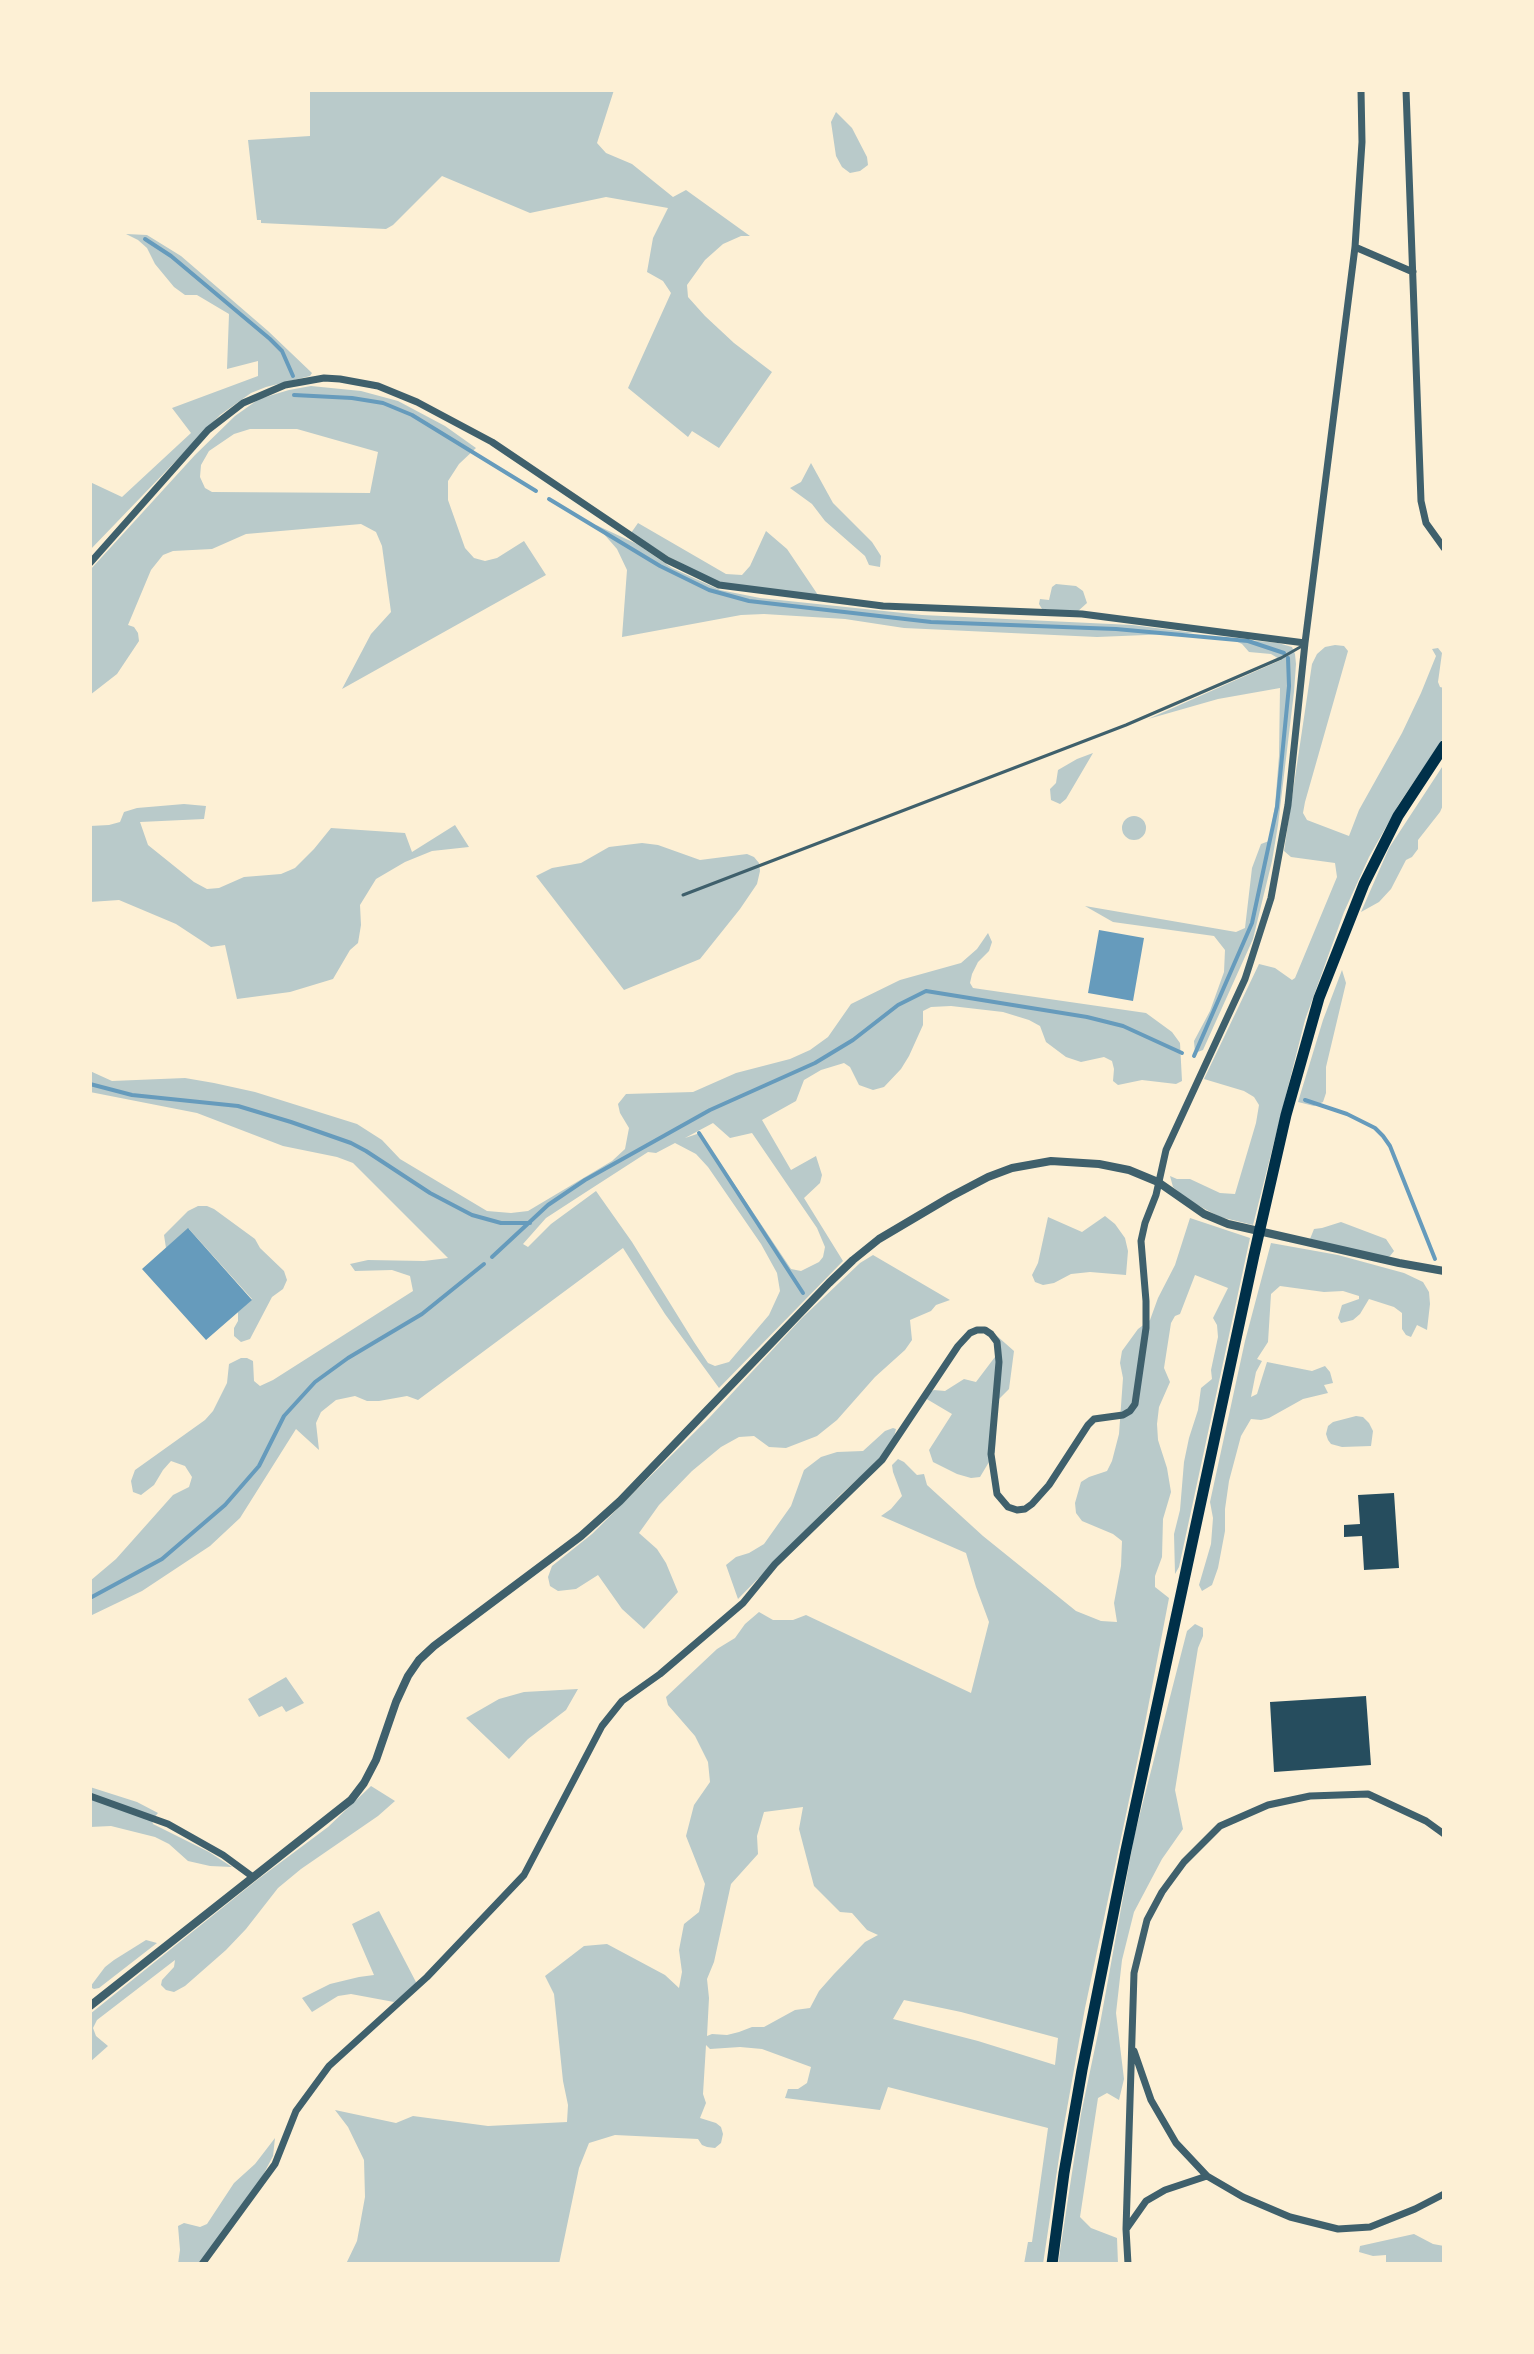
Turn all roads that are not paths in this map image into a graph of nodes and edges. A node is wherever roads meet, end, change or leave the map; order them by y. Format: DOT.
graph roads {
  1 [pos="1361,90"];
  2 [pos="1406,90"];
  3 [pos="1355,247"];
  4 [pos="1413,272"];
  5 [pos="1444,548"];
  6 [pos="90,563"];
  7 [pos="1305,643"];
  8 [pos="1444,746"];
  9 [pos="683,895"];
  10 [pos="1158,1182"];
  11 [pos="1444,1271"];
  12 [pos="90,1796"];
  13 [pos="1444,1834"];
  14 [pos="253,1877"];
  15 [pos="90,2006"];
  16 [pos="1132,2045"];
  17 [pos="1207,2176"];
  18 [pos="1444,2194"];
  19 [pos="1126,2229"];
  20 [pos="202,2264"];
  21 [pos="1052,2264"];
  22 [pos="1128,2264"];
  1 -- 3 [label="street"];
  2 -- 4 [label="street"];
  3 -- 4 [label="street"];
  3 -- 7 [label="street"];
  4 -- 5 [label="street"];
  6 -- 7 [label="street"];
  7 -- 9 [label="lane"];
  7 -- 10 [label="street"];
  8 -- 21 [label="highway"];
  10 -- 11 [label="street"];
  10 -- 14 [label="street"];
  10 -- 20 [label="street"];
  12 -- 14 [label="street"];
  13 -- 16 [label="street"];
  14 -- 15 [label="street"];
  16 -- 17 [label="street"];
  16 -- 19 [label="street"];
  17 -- 18 [label="street"];
  17 -- 19 [label="street"];
  19 -- 22 [label="street"];
}
